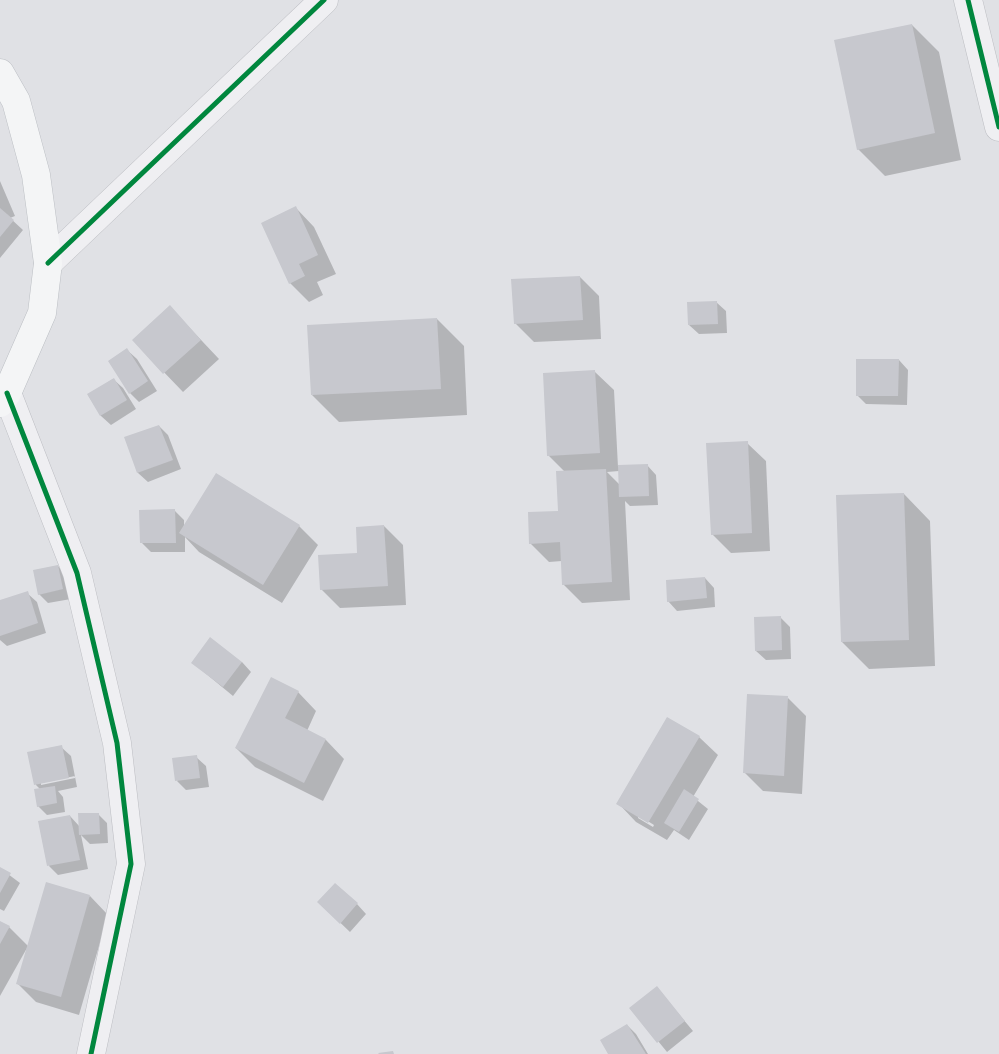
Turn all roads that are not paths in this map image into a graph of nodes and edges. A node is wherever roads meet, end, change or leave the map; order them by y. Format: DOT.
graph roads {
  1 [pos="324,0"];
  2 [pos="968,0"];
  3 [pos="0,73"];
  4 [pos="999,127"];
  5 [pos="48,264"];
  6 [pos="4,398"];
  7 [pos="91,1054"];
  1 -- 5 [label="street"];
  2 -- 4 [label="street"];
  3 -- 5 [label="main road"];
  5 -- 6 [label="main road"];
  6 -- 7 [label="street"];
}
